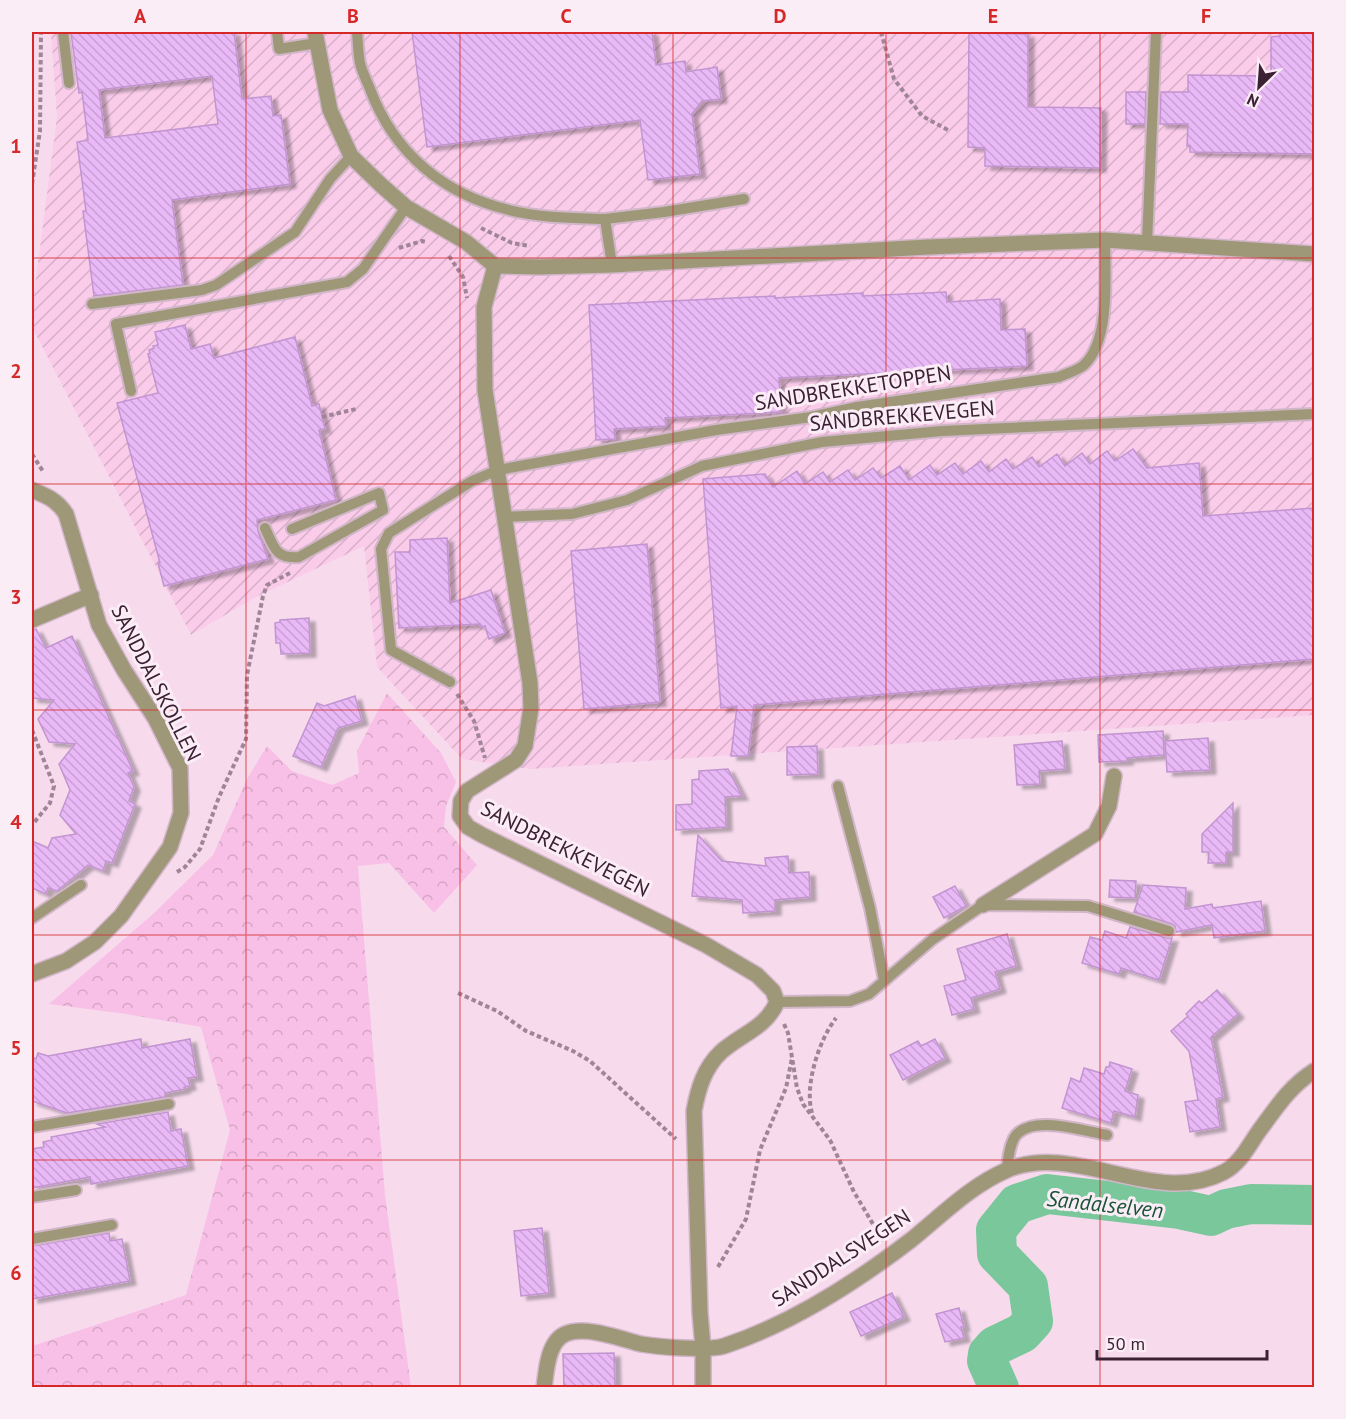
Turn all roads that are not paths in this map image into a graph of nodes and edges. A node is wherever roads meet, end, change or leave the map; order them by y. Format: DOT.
graph roads {
  1 [pos="63,32"];
  2 [pos="277,32"];
  3 [pos="357,32"];
  4 [pos="1156,32"];
  5 [pos="316,37"];
  6 [pos="69,83"];
  7 [pos="351,156"];
  8 [pos="744,199"];
  9 [pos="406,207"];
  10 [pos="605,219"];
  11 [pos="1105,240"];
  12 [pos="1148,242"];
  13 [pos="1314,254"];
  14 [pos="612,265"];
  15 [pos="495,266"];
  16 [pos="92,304"];
  17 [pos="131,391"];
  18 [pos="1314,414"];
  19 [pos="498,470"];
  20 [pos="37,485"];
  21 [pos="504,517"];
  22 [pos="266,528"];
  23 [pos="292,529"];
  24 [pos="91,595"];
  25 [pos="32,621"];
  26 [pos="450,682"];
  27 [pos="1114,776"];
  28 [pos="838,786"];
  29 [pos="81,885"];
  30 [pos="983,905"];
  31 [pos="32,918"];
  32 [pos="1169,931"];
  33 [pos="32,974"];
  34 [pos="884,980"];
  35 [pos="777,1002"];
  36 [pos="1314,1071"];
  37 [pos="169,1104"];
  38 [pos="32,1127"];
  39 [pos="1107,1135"];
  40 [pos="1007,1170"];
  41 [pos="76,1190"];
  42 [pos="32,1197"];
  43 [pos="112,1225"];
  44 [pos="32,1239"];
  45 [pos="703,1347"];
  46 [pos="544,1388"];
  47 [pos="703,1388"];
  1 -- 6 [label="lane"];
  2 -- 5 [label="lane"];
  3 -- 10 [label="lane"];
  4 -- 12 [label="lane"];
  5 -- 7 [label="street"];
  7 -- 9 [label="street"];
  7 -- 16 [label="lane"];
  8 -- 10 [label="lane"];
  9 -- 15 [label="street"];
  9 -- 17 [label="lane"];
  10 -- 14 [label="lane"];
  11 -- 12 [label="street"];
  11 -- 14 [label="street"];
  11 -- 19 [label="lane, SANDBREKKETOPPEN"];
  12 -- 13 [label="street"];
  14 -- 15 [label="street"];
  15 -- 19 [label="street, SANDBREKKEVEGEN"];
  18 -- 21 [label="lane, SANDBREKKEVEGEN"];
  19 -- 21 [label="street, SANDBREKKEVEGEN"];
  19 -- 26 [label="lane, SANDBREKKETOPPEN"];
  20 -- 24 [label="street, SANDDALSKOLLEN"];
  21 -- 35 [label="street, SANDBREKKEVEGEN"];
  22 -- 23 [label="lane"];
  24 -- 25 [label="street, SANDDALSKOLLEN"];
  24 -- 33 [label="street, SANDDALSKOLLEN"];
  27 -- 30 [label="street"];
  28 -- 34 [label="lane"];
  29 -- 31 [label="lane"];
  30 -- 32 [label="lane"];
  30 -- 34 [label="lane"];
  34 -- 35 [label="lane"];
  35 -- 45 [label="street"];
  36 -- 40 [label="street, SANDDALSVEGEN"];
  37 -- 38 [label="lane"];
  39 -- 40 [label="lane"];
  40 -- 45 [label="street, SANDDALSVEGEN"];
  41 -- 42 [label="lane"];
  43 -- 44 [label="lane"];
  45 -- 46 [label="street, SANDDALSVEGEN"];
  45 -- 47 [label="street"];
}
